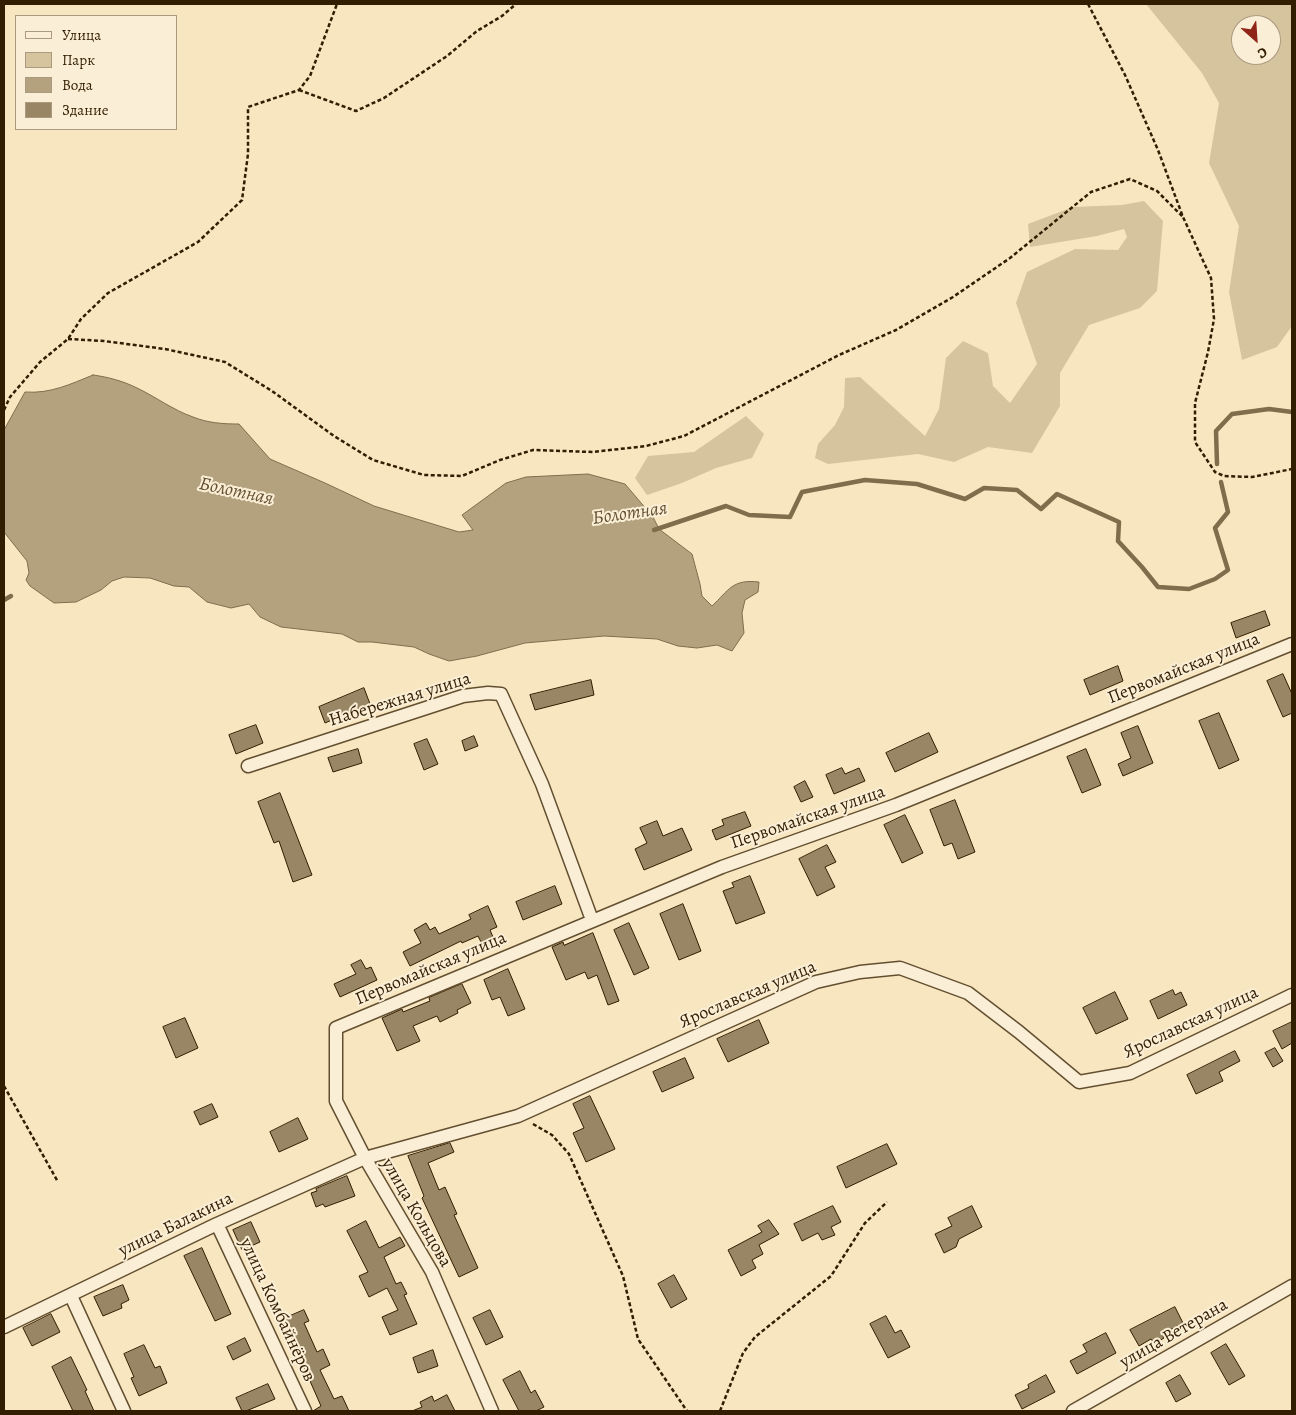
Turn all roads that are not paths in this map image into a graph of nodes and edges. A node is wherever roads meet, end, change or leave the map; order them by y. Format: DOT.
graph roads {
  1 [pos="1292,644"];
  2 [pos="248,766"];
  3 [pos="592,920"];
  4 [pos="1292,995"];
  5 [pos="336,1028"];
  6 [pos="365,1158"];
  7 [pos="218,1224"];
  8 [pos="1292,1286"];
  9 [pos="71,1296"];
  10 [pos="4,1327"];
  11 [pos="124,1411"];
  12 [pos="305,1411"];
  13 [pos="492,1411"];
  14 [pos="1073,1411"];
  1 -- 3 [label="street, Первомайская улица"];
  2 -- 3 [label="street, Набережная улица"];
  3 -- 5 [label="street, Первомайская улица"];
  4 -- 6 [label="street, Ярославская улица"];
  5 -- 6 [label="street, улица Кольцова"];
  6 -- 7 [label="street, улица Балакина"];
  6 -- 13 [label="street, улица Кольцова"];
  7 -- 9 [label="street, улица Балакина"];
  7 -- 12 [label="street, улица Комбайнёров"];
  8 -- 14 [label="street, улица Ветерана"];
  9 -- 10 [label="street, улица Балакина"];
  9 -- 11 [label="street"];
}
